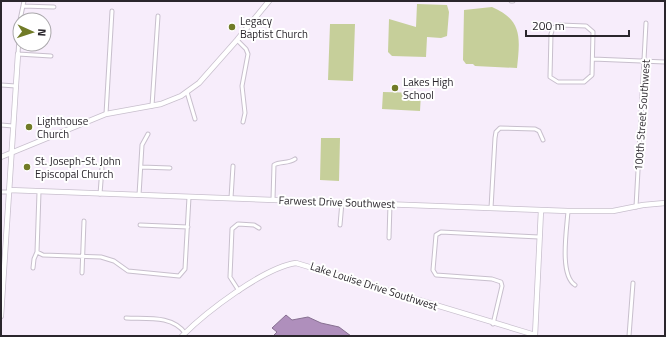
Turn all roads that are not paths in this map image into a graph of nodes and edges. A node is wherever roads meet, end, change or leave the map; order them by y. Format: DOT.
graph roads {
  1 [pos="24,1"];
  2 [pos="269,1"];
  3 [pos="22,6"];
  4 [pos="54,7"];
  5 [pos="112,11"];
  6 [pos="21,12"];
  7 [pos="158,16"];
  8 [pos="646,23"];
  9 [pos="237,40"];
  10 [pos="18,54"];
  11 [pos="51,56"];
  12 [pos="593,59"];
  13 [pos="645,61"];
  14 [pos="665,62"];
  15 [pos="1,85"];
  16 [pos="16,86"];
  17 [pos="187,92"];
  18 [pos="152,106"];
  19 [pos="106,114"];
  20 [pos="195,118"];
  21 [pos="243,122"];
  22 [pos="1,125"];
  23 [pos="13,126"];
  24 [pos="148,134"];
  25 [pos="543,140"];
  26 [pos="11,153"];
  27 [pos="1,157"];
  28 [pos="295,159"];
  29 [pos="141,166"];
  30 [pos="233,166"];
  31 [pos="102,168"];
  32 [pos="170,168"];
  33 [pos="9,191"];
  34 [pos="1,192"];
  35 [pos="39,192"];
  36 [pos="100,194"];
  37 [pos="139,195"];
  38 [pos="189,196"];
  39 [pos="231,198"];
  40 [pos="272,199"];
  41 [pos="342,202"];
  42 [pos="665,203"];
  43 [pos="390,204"];
  44 [pos="636,207"];
  45 [pos="491,208"];
  46 [pos="541,210"];
  47 [pos="568,211"];
  48 [pos="84,221"];
  49 [pos="340,224"];
  50 [pos="140,225"];
  51 [pos="188,227"];
  52 [pos="259,228"];
  53 [pos="539,236"];
  54 [pos="389,238"];
  55 [pos="37,252"];
  56 [pos="83,257"];
  57 [pos="33,268"];
  58 [pos="82,274"];
  59 [pos="633,283"];
  60 [pos="575,285"];
  61 [pos="239,291"];
  62 [pos="1,316"];
  63 [pos="126,318"];
  64 [pos="493,324"];
  65 [pos="183,334"];
  66 [pos="535,336"];
  67 [pos="541,336"];
  68 [pos="629,336"];
  1 -- 3 [label="street"];
  2 -- 9 [label="street"];
  3 -- 4 [label="street"];
  3 -- 6 [label="street"];
  5 -- 19 [label="street"];
  7 -- 18 [label="street"];
  8 -- 13 [label="street, 100th Street Southwest"];
  9 -- 17 [label="street"];
  9 -- 21 [label="street"];
  10 -- 11 [label="street"];
  10 -- 16 [label="street"];
  12 -- 12 [label="street"];
  12 -- 13 [label="street"];
  13 -- 14 [label="street"];
  13 -- 44 [label="street, 100th Street Southwest"];
  15 -- 16 [label="street"];
  16 -- 23 [label="street"];
  17 -- 18 [label="street"];
  17 -- 20 [label="street"];
  18 -- 19 [label="street"];
  19 -- 26 [label="street"];
  22 -- 23 [label="street"];
  23 -- 26 [label="street"];
  24 -- 29 [label="street"];
  25 -- 45 [label="street"];
  26 -- 27 [label="street"];
  26 -- 33 [label="street"];
  28 -- 40 [label="street"];
  29 -- 32 [label="street"];
  29 -- 37 [label="street"];
  30 -- 39 [label="street"];
  31 -- 36 [label="street"];
  33 -- 34 [label="street, Farwest Drive Southwest"];
  33 -- 35 [label="street, Farwest Drive Southwest"];
  33 -- 62 [label="street"];
  35 -- 36 [label="street, Farwest Drive Southwest"];
  35 -- 55 [label="street"];
  36 -- 37 [label="street, Farwest Drive Southwest"];
  37 -- 38 [label="street, Farwest Drive Southwest"];
  38 -- 39 [label="street, Farwest Drive Southwest"];
  38 -- 51 [label="street"];
  39 -- 40 [label="street, Farwest Drive Southwest"];
  40 -- 41 [label="street, Farwest Drive Southwest"];
  41 -- 43 [label="street, Farwest Drive Southwest"];
  41 -- 49 [label="street"];
  42 -- 44 [label="street, Farwest Drive Southwest"];
  43 -- 45 [label="street, Farwest Drive Southwest"];
  43 -- 54 [label="street"];
  44 -- 47 [label="street, Farwest Drive Southwest"];
  45 -- 46 [label="street, Farwest Drive Southwest"];
  46 -- 47 [label="street, Farwest Drive Southwest"];
  46 -- 53 [label="street"];
  47 -- 60 [label="street"];
  48 -- 56 [label="street"];
  50 -- 51 [label="street"];
  51 -- 56 [label="street"];
  52 -- 61 [label="street"];
  53 -- 64 [label="street"];
  53 -- 66 [label="street"];
  55 -- 56 [label="street"];
  55 -- 57 [label="street"];
  56 -- 58 [label="street"];
  59 -- 68 [label="street"];
  61 -- 64 [label="street, Lake Louise Drive Southwest"];
  61 -- 65 [label="street, Lake Louise Drive Southwest"];
  63 -- 65 [label="street"];
  64 -- 66 [label="street, Lake Louise Drive Southwest"];
  66 -- 67 [label="street"];
}
